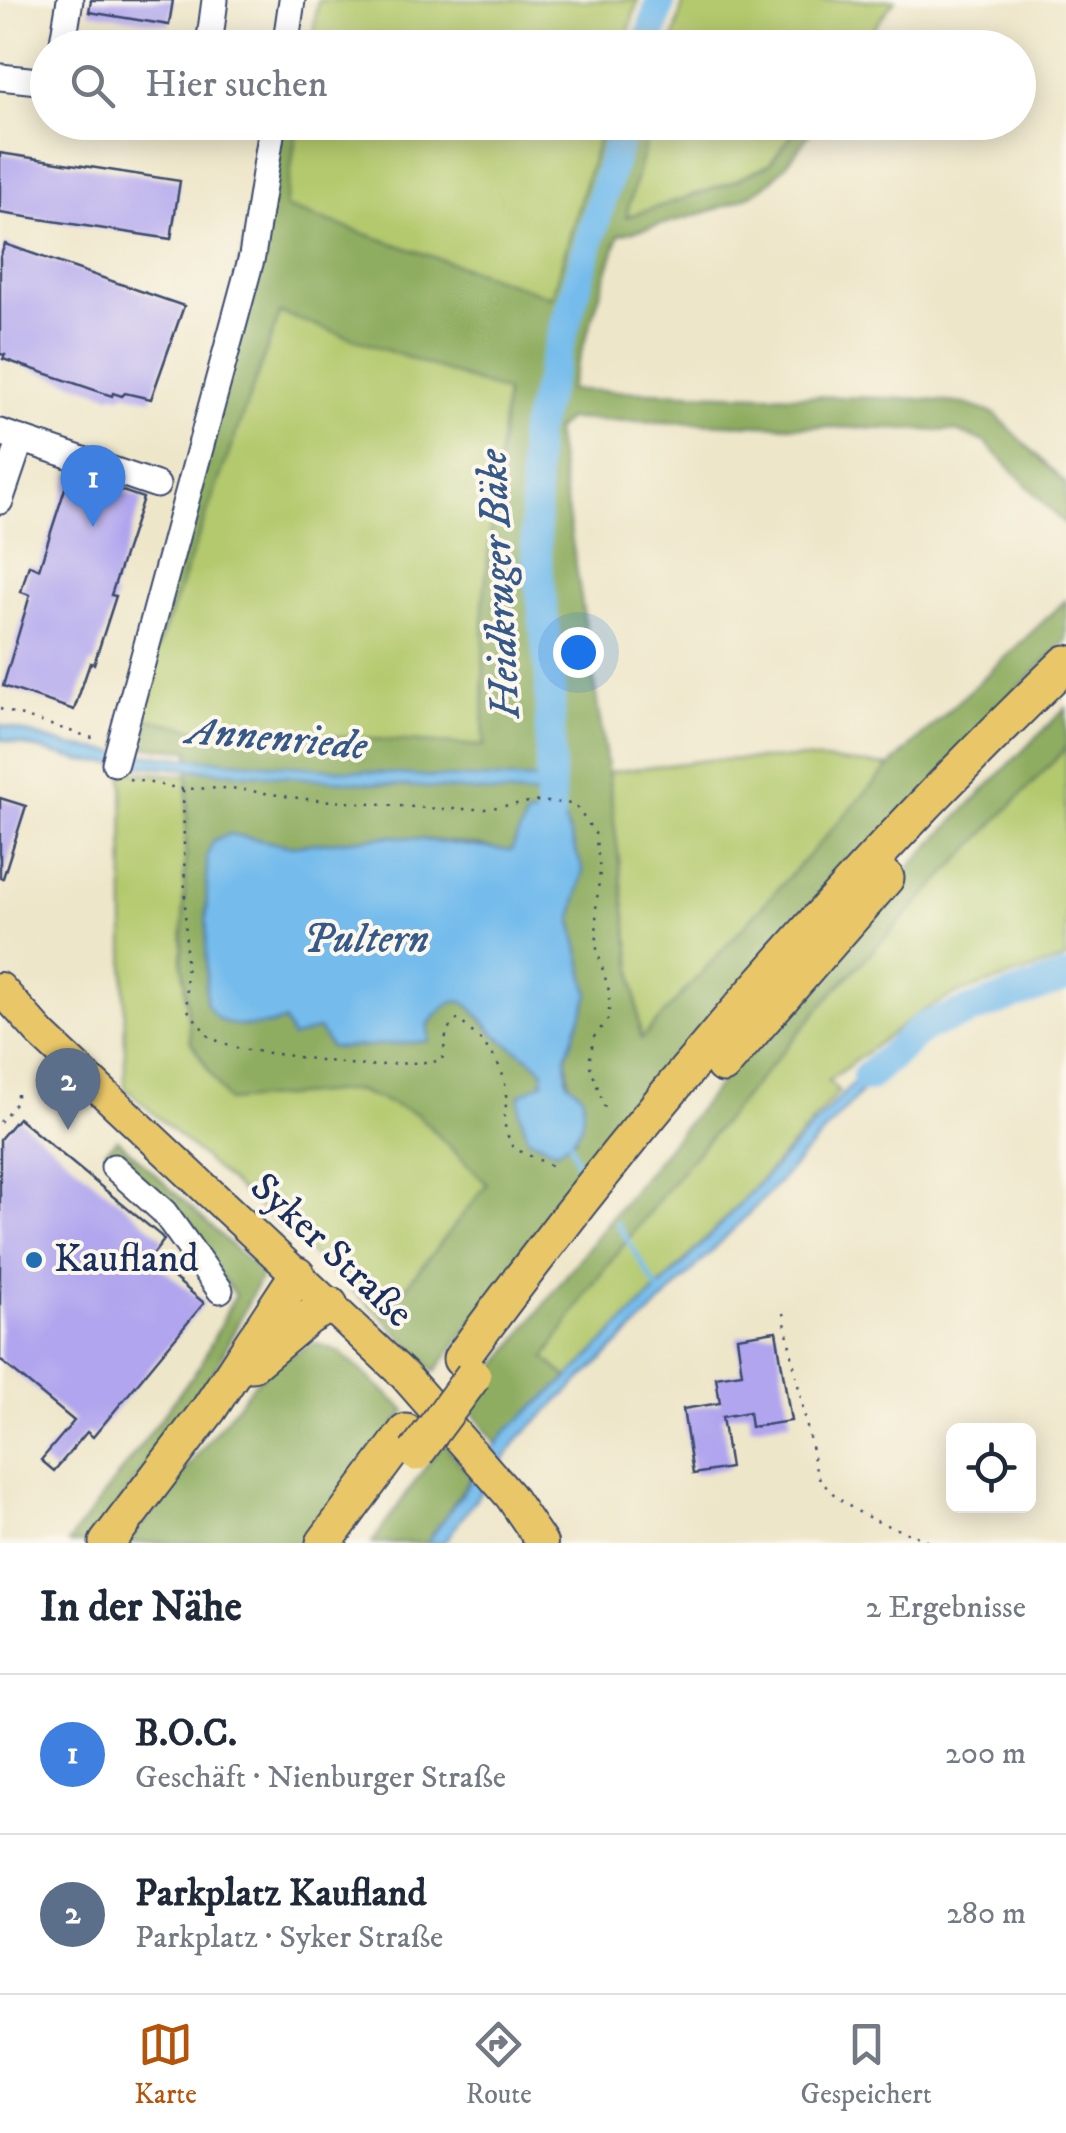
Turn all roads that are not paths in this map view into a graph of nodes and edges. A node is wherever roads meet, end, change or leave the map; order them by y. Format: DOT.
graph roads {
  1 [pos="70,0"];
  2 [pos="215,0"];
  3 [pos="292,0"];
  4 [pos="65,30"];
  5 [pos="211,30"];
  6 [pos="288,30"];
  7 [pos="0,78"];
  8 [pos="30,80"];
  9 [pos="270,140"];
  10 [pos="11,436"];
  11 [pos="156,485"];
  12 [pos="0,501"];
  13 [pos="1066,663"];
  14 [pos="1066,689"];
  15 [pos="117,752"];
  16 [pos="0,988"];
  17 [pos="0,1014"];
  18 [pos="44,1037"];
  19 [pos="114,1166"];
  20 [pos="297,1275"];
  21 [pos="220,1290"];
  22 [pos="330,1305"];
  23 [pos="467,1368"];
  24 [pos="224,1386"];
  25 [pos="411,1442"];
  26 [pos="106,1543"];
  27 [pos="324,1543"];
  28 [pos="348,1543"];
  29 [pos="542,1543"];
  1 -- 4 [label="street"];
  2 -- 5 [label="street"];
  3 -- 6 [label="street"];
  7 -- 8 [label="street"];
  9 -- 15 [label="street"];
  10 -- 11 [label="street"];
  10 -- 12 [label="street"];
  13 -- 23 [label="highway"];
  14 -- 23 [label="highway"];
  16 -- 18 [label="main road, Syker Straße"];
  17 -- 18 [label="main road, Syker Straße"];
  18 -- 20 [label="main road, Syker Straße"];
  19 -- 21 [label="street"];
  20 -- 22 [label="main road, Syker Straße"];
  20 -- 24 [label="highway"];
  22 -- 24 [label="highway"];
  22 -- 29 [label="main road, Syker Straße"];
  23 -- 25 [label="highway, bridge"];
  24 -- 26 [label="highway"];
  25 -- 27 [label="highway"];
  25 -- 28 [label="highway"];
}
